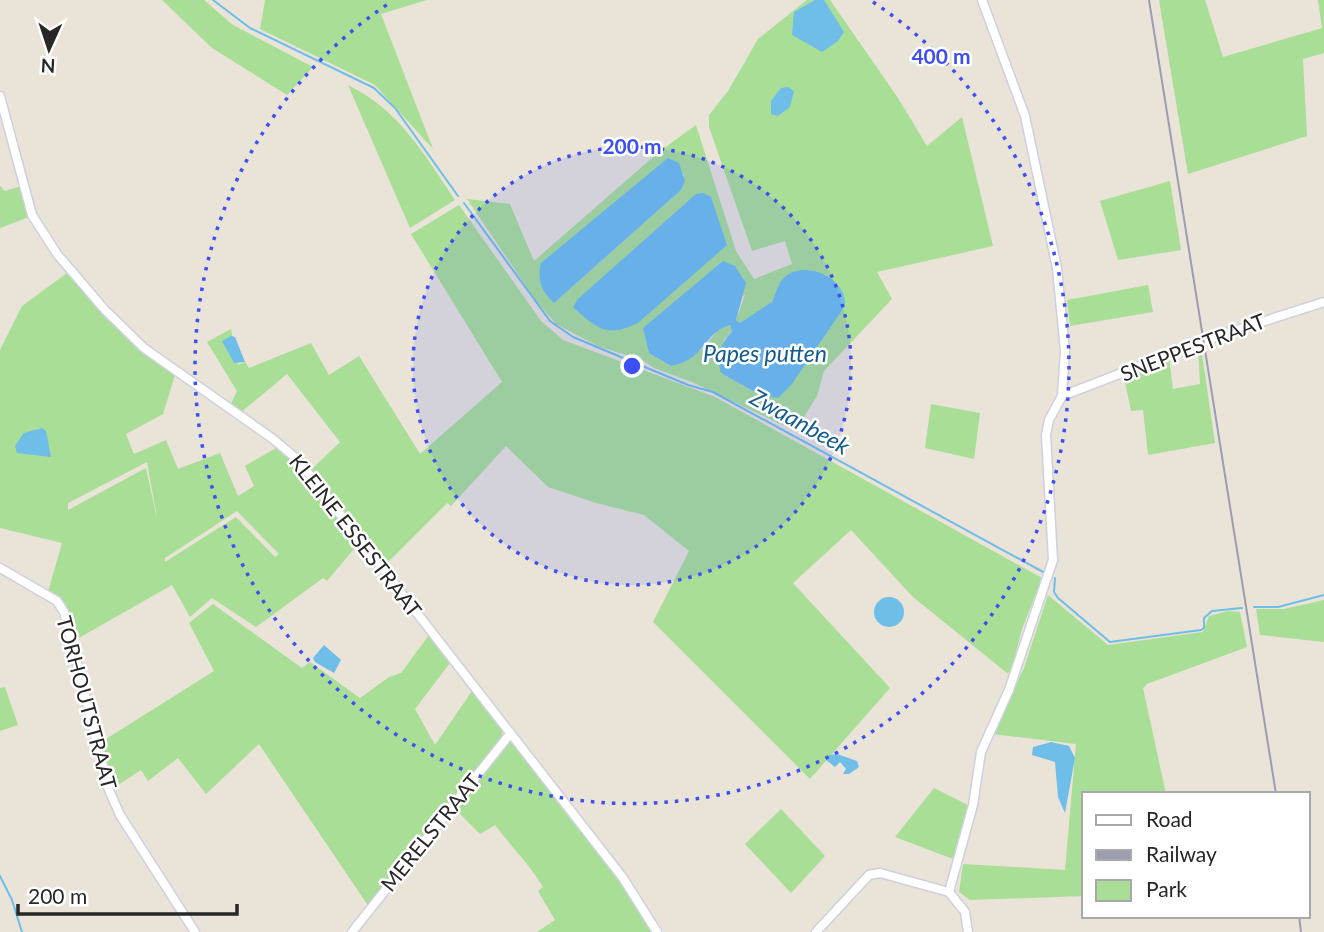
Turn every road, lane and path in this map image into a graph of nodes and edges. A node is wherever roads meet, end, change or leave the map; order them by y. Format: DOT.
graph roads {
  1 [pos="982,0"];
  2 [pos="0,96"];
  3 [pos="1324,302"];
  4 [pos="1062,396"];
  5 [pos="0,568"];
  6 [pos="510,734"];
  7 [pos="949,892"];
  8 [pos="195,932"];
  9 [pos="352,932"];
  10 [pos="657,932"];
  11 [pos="816,932"];
  12 [pos="968,932"];
  1 -- 4 [label="street"];
  2 -- 6 [label="street, KLEINE ESSESTRAAT"];
  3 -- 4 [label="street, SNEPPESTRAAT"];
  4 -- 7 [label="street"];
  5 -- 8 [label="street, TORHOUTSTRAAT"];
  6 -- 9 [label="street, MERELSTRAAT"];
  6 -- 10 [label="street, KLEINE ESSESTRAAT"];
  7 -- 11 [label="street"];
  7 -- 12 [label="street"];
}
